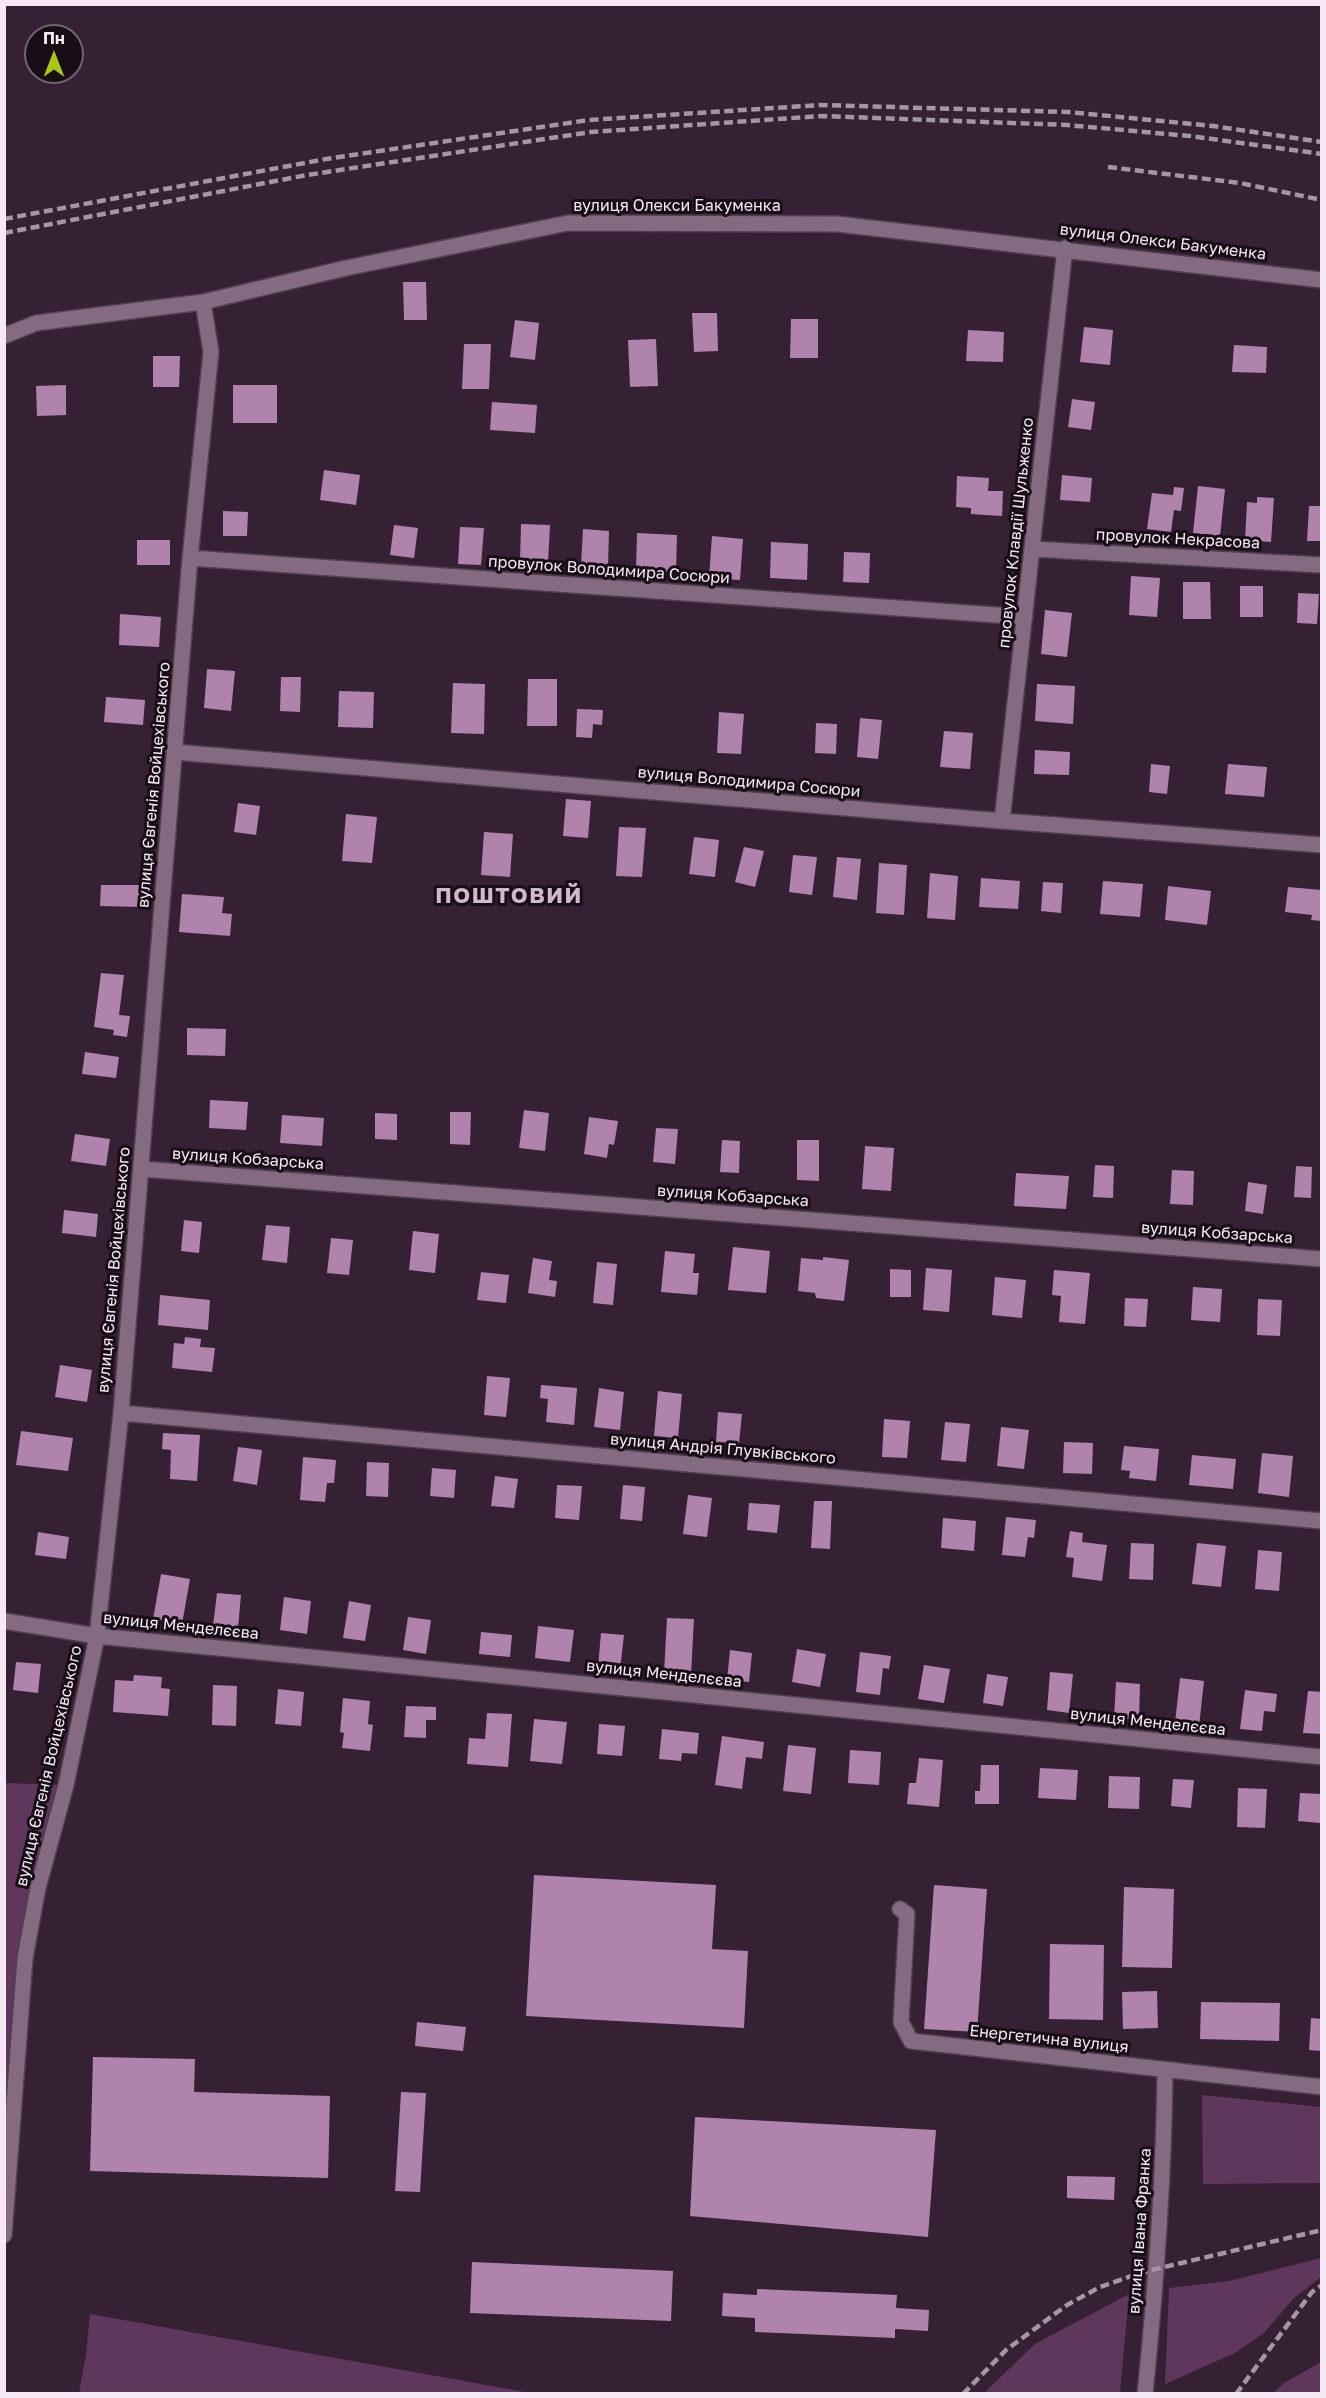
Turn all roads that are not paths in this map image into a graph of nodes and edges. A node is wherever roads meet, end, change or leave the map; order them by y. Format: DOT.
graph roads {
  1 [pos="1065,248"];
  2 [pos="1322,280"];
  3 [pos="203,302"];
  4 [pos="4,336"];
  5 [pos="1032,549"];
  6 [pos="190,558"];
  7 [pos="1322,565"];
  8 [pos="1024,617"];
  9 [pos="174,752"];
  10 [pos="1002,821"];
  11 [pos="1322,845"];
  12 [pos="141,1169"];
  13 [pos="1322,1259"];
  14 [pos="121,1413"];
  15 [pos="1322,1521"];
  16 [pos="4,1621"];
  17 [pos="98,1636"];
  18 [pos="1322,1757"];
  19 [pos="900,1909"];
  20 [pos="1166,2070"];
  21 [pos="1322,2087"];
  22 [pos="4,2235"];
  23 [pos="1145,2394"];
  1 -- 2 [label="street, вулиця Олекси Бакуменка"];
  1 -- 3 [label="street, вулиця Олекси Бакуменка"];
  1 -- 5 [label="street, провулок Клавдії Шульженко"];
  3 -- 4 [label="street, вулиця Олекси Бакуменка"];
  3 -- 6 [label="street, вулиця Євгенія Войцехівського"];
  5 -- 7 [label="street, провулок Некрасова"];
  5 -- 8 [label="street, провулок Клавдії Шульженко"];
  6 -- 8 [label="street, провулок Володимира Сосюри"];
  6 -- 9 [label="street, вулиця Євгенія Войцехівського"];
  8 -- 10 [label="street, провулок Клавдії Шульженко"];
  9 -- 10 [label="street, вулиця Володимира Сосюри"];
  9 -- 12 [label="street, вулиця Євгенія Войцехівського"];
  10 -- 11 [label="street, вулиця Володимира Сосюри"];
  12 -- 13 [label="street, вулиця Кобзарська"];
  12 -- 14 [label="street, вулиця Євгенія Войцехівського"];
  14 -- 15 [label="street, вулиця Андрія Глувківського"];
  14 -- 17 [label="street, вулиця Євгенія Войцехівського"];
  16 -- 17 [label="street, вулиця Менделєєва"];
  17 -- 18 [label="street, вулиця Менделєєва"];
  17 -- 22 [label="street, вулиця Євгенія Войцехівського"];
  19 -- 20 [label="street, Енергетична вулиця"];
  20 -- 21 [label="street, Енергетична вулиця"];
  20 -- 23 [label="street, вулиця Івана Франка"];
}
